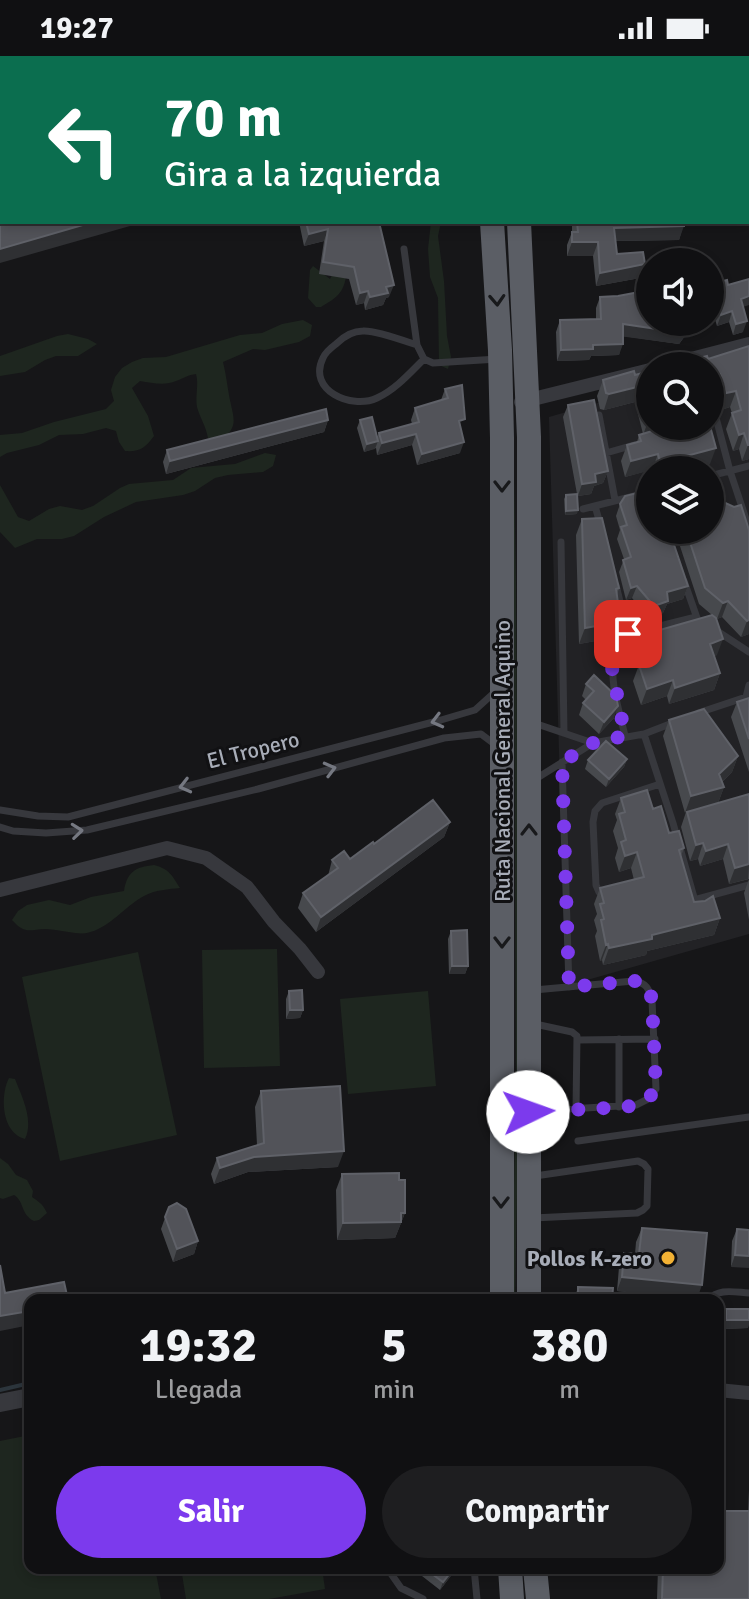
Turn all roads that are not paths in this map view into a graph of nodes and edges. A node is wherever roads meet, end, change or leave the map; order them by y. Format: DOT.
graph roads {
  1 [pos="492,224"];
  2 [pos="519,224"];
  3 [pos="404,249"];
  4 [pos="749,344"];
  5 [pos="417,345"];
  6 [pos="718,352"];
  7 [pos="424,359"];
  8 [pos="500,359"];
  9 [pos="636,374"];
  10 [pos="527,401"];
  11 [pos="501,408"];
  12 [pos="599,415"];
  13 [pos="719,440"];
  14 [pos="636,444"];
  15 [pos="606,453"];
  16 [pos="749,466"];
  17 [pos="730,471"];
  18 [pos="724,472"];
  19 [pos="636,495"];
  20 [pos="615,500"];
  21 [pos="595,506"];
  22 [pos="583,509"];
  23 [pos="749,528"];
  24 [pos="603,534"];
  25 [pos="561,542"];
  26 [pos="682,574"];
  27 [pos="613,577"];
  28 [pos="696,617"];
  29 [pos="628,634"];
  30 [pos="749,652"];
  31 [pos="503,684"];
  32 [pos="749,685"];
  33 [pos="747,696"];
  34 [pos="529,721"];
  35 [pos="564,733"];
  36 [pos="644,734"];
  37 [pos="625,736"];
  38 [pos="593,743"];
  39 [pos="503,750"];
  40 [pos="562,762"];
  41 [pos="529,783"];
  42 [pos="660,784"];
  43 [pos="0,810"];
  44 [pos="688,818"];
  45 [pos="673,823"];
  46 [pos="0,827"];
  47 [pos="749,885"];
  48 [pos="0,890"];
  49 [pos="614,891"];
  50 [pos="694,900"];
  51 [pos="697,911"];
  52 [pos="318,972"];
  53 [pos="569,987"];
  54 [pos="529,991"];
  55 [pos="529,1023"];
  56 [pos="619,1039"];
  57 [pos="655,1039"];
  58 [pos="578,1040"];
  59 [pos="619,1107"];
  60 [pos="576,1109"];
  61 [pos="528,1112"];
  62 [pos="749,1117"];
  63 [pos="578,1141"];
  64 [pos="529,1177"];
  65 [pos="528,1218"];
  66 [pos="749,1293"];
  67 [pos="502,1294"];
  68 [pos="529,1294"];
  69 [pos="715,1294"];
  70 [pos="724,1391"];
  71 [pos="749,1393"];
  72 [pos="24,1398"];
  73 [pos="0,1403"];
  74 [pos="391,1574"];
  75 [pos="475,1574"];
  76 [pos="510,1574"];
  77 [pos="536,1574"];
  78 [pos="423,1599"];
  79 [pos="477,1599"];
  80 [pos="512,1599"];
  81 [pos="538,1599"];
  1 -- 8 [label="highway, Ruta Nacional General Aquino, one-way"];
  2 -- 10 [label="highway, Ruta Nacional General Aquino"];
  3 -- 5 [label="lane"];
  4 -- 6 [label="street"];
  5 -- 7 [label="lane"];
  5 -- 7 [label="lane"];
  7 -- 8 [label="lane"];
  8 -- 11 [label="highway, Ruta Nacional General Aquino"];
  9 -- 10 [label="street"];
  10 -- 11 [label="street"];
  10 -- 34 [label="highway, Ruta Nacional General Aquino"];
  11 -- 31 [label="highway, Ruta Nacional General Aquino, one-way"];
  12 -- 15 [label="lane"];
  13 -- 17 [label="lane"];
  14 -- 15 [label="lane"];
  15 -- 20 [label="lane"];
  16 -- 17 [label="lane"];
  17 -- 18 [label="lane"];
  17 -- 23 [label="lane"];
  19 -- 20 [label="lane"];
  20 -- 21 [label="lane"];
  21 -- 22 [label="lane"];
  21 -- 24 [label="lane"];
  25 -- 35 [label="lane"];
  26 -- 28 [label="lane"];
  27 -- 29 [label="lane"];
  28 -- 29 [label="lane"];
  28 -- 30 [label="lane"];
  29 -- 37 [label="lane"];
  31 -- 39 [label="highway, Ruta Nacional General Aquino"];
  31 -- 43 [label="lane, El Tropero, one-way"];
  32 -- 33 [label="lane"];
  33 -- 36 [label="lane"];
  34 -- 35 [label="lane"];
  34 -- 41 [label="highway, Ruta Nacional General Aquino"];
  35 -- 38 [label="lane"];
  36 -- 37 [label="lane"];
  36 -- 42 [label="lane"];
  37 -- 38 [label="lane"];
  38 -- 40 [label="lane"];
  46 -- 39 [label="lane, El Tropero, one-way"];
  39 -- 67 [label="highway, Ruta Nacional General Aquino, one-way"];
  40 -- 41 [label="lane"];
  40 -- 53 [label="lane"];
  54 -- 41 [label="highway, Ruta Nacional General Aquino, one-way"];
  42 -- 45 [label="lane"];
  42 -- 49 [label="lane"];
  44 -- 45 [label="lane"];
  45 -- 50 [label="lane"];
  47 -- 50 [label="lane"];
  48 -- 52 [label="street"];
  50 -- 51 [label="lane"];
  53 -- 54 [label="lane"];
  53 -- 57 [label="lane"];
  54 -- 55 [label="highway, Ruta Nacional General Aquino"];
  55 -- 58 [label="lane"];
  55 -- 61 [label="highway, Ruta Nacional General Aquino"];
  56 -- 57 [label="lane"];
  56 -- 58 [label="lane"];
  56 -- 59 [label="lane"];
  57 -- 59 [label="lane"];
  58 -- 60 [label="lane"];
  59 -- 60 [label="lane"];
  60 -- 61 [label="lane"];
  61 -- 64 [label="highway, Ruta Nacional General Aquino"];
  62 -- 63 [label="lane"];
  64 -- 65 [label="highway, Ruta Nacional General Aquino"];
  64 -- 65 [label="lane"];
  65 -- 68 [label="highway, Ruta Nacional General Aquino"];
  66 -- 69 [label="lane"];
  70 -- 71 [label="street"];
  72 -- 73 [label="street"];
  74 -- 78 [label="lane"];
  75 -- 79 [label="lane"];
  76 -- 80 [label="highway"];
  77 -- 81 [label="highway"];
}
